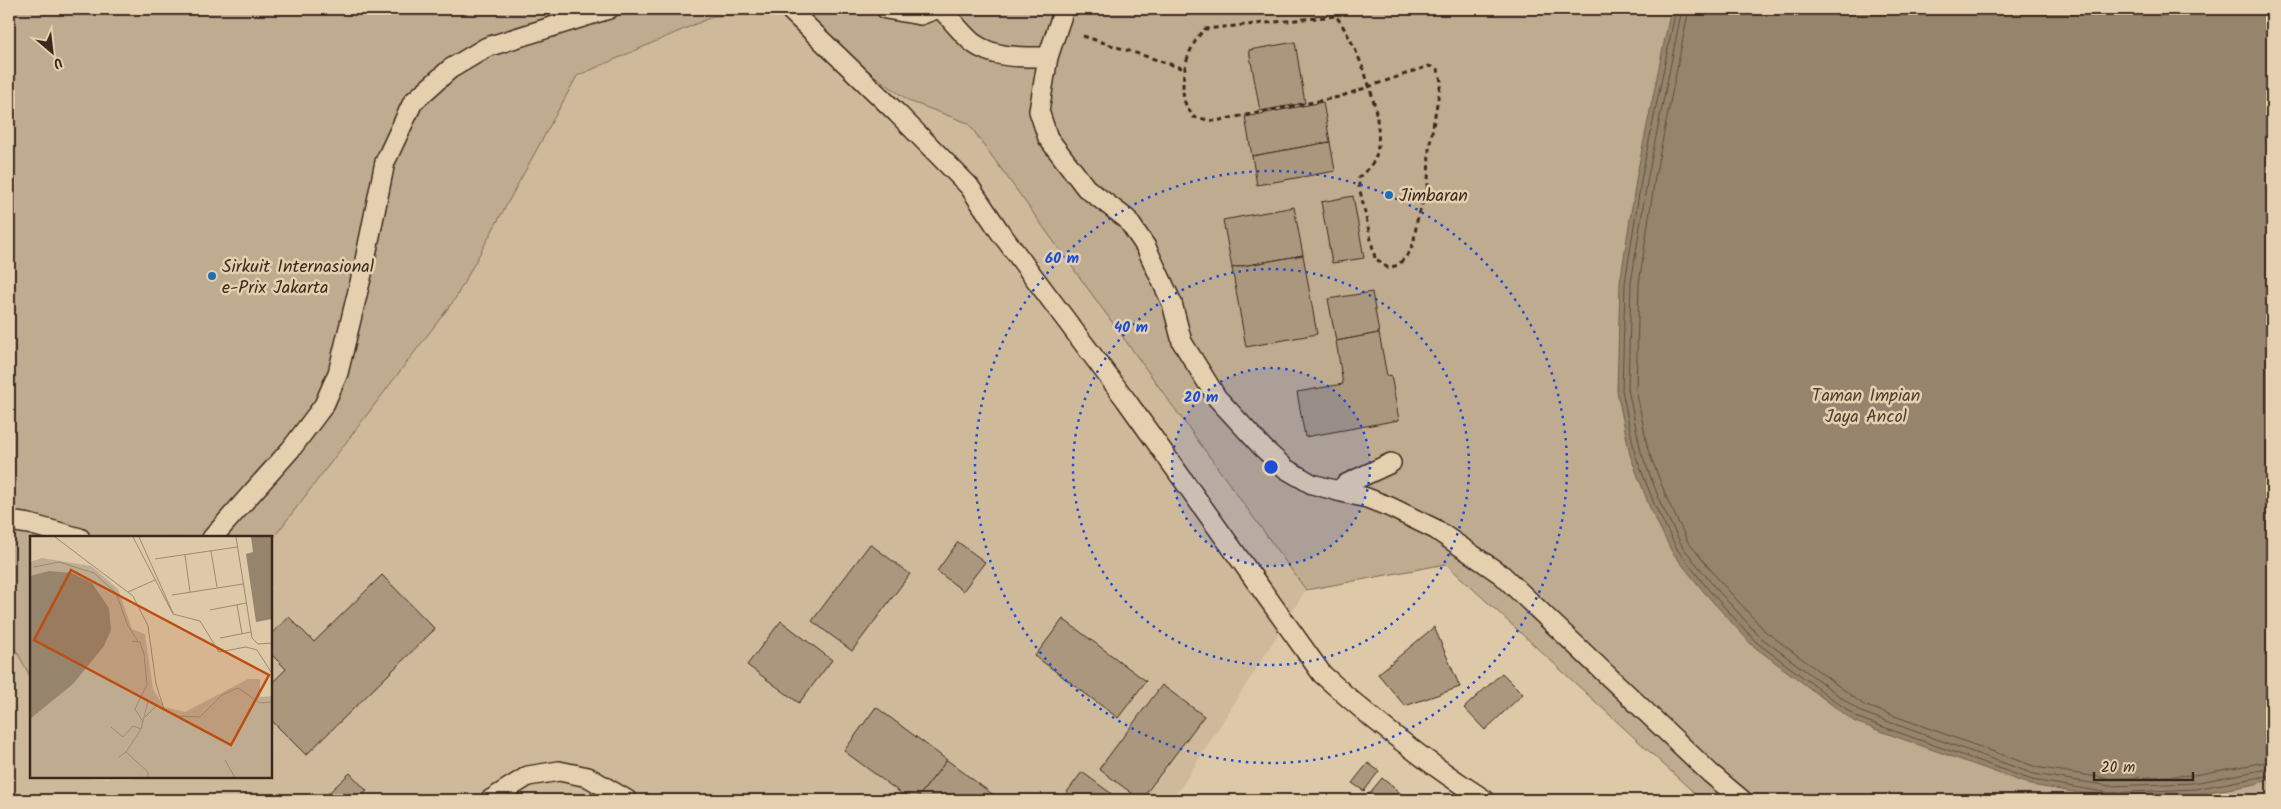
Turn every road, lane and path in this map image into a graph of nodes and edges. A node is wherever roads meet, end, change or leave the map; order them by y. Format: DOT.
graph roads {
  1 [pos="609,9"];
  2 [pos="788,9"];
  3 [pos="886,9"];
  4 [pos="936,9"];
  5 [pos="942,9"];
  6 [pos="1064,9"];
  7 [pos="1058,28"];
  8 [pos="1048,57"];
  9 [pos="1185,69"];
  10 [pos="1371,87"];
  11 [pos="1391,464"];
  12 [pos="1338,491"];
  13 [pos="9,521"];
  14 [pos="73,536"];
  15 [pos="214,536"];
  16 [pos="490,800"];
  17 [pos="627,800"];
  18 [pos="1485,800"];
  19 [pos="1742,800"];
  1 -- 15 [label="lane"];
  2 -- 18 [label="lane"];
  3 -- 4 [label="lane"];
  5 -- 8 [label="lane"];
  6 -- 7 [label="lane"];
  7 -- 8 [label="lane"];
  7 -- 9 [label="path"];
  8 -- 12 [label="lane"];
  9 -- 10 [label="path"];
  9 -- 10 [label="path"];
  10 -- 10 [label="path"];
  11 -- 12 [label="lane"];
  12 -- 19 [label="lane"];
  13 -- 14 [label="lane"];
  16 -- 17 [label="lane"];
}
